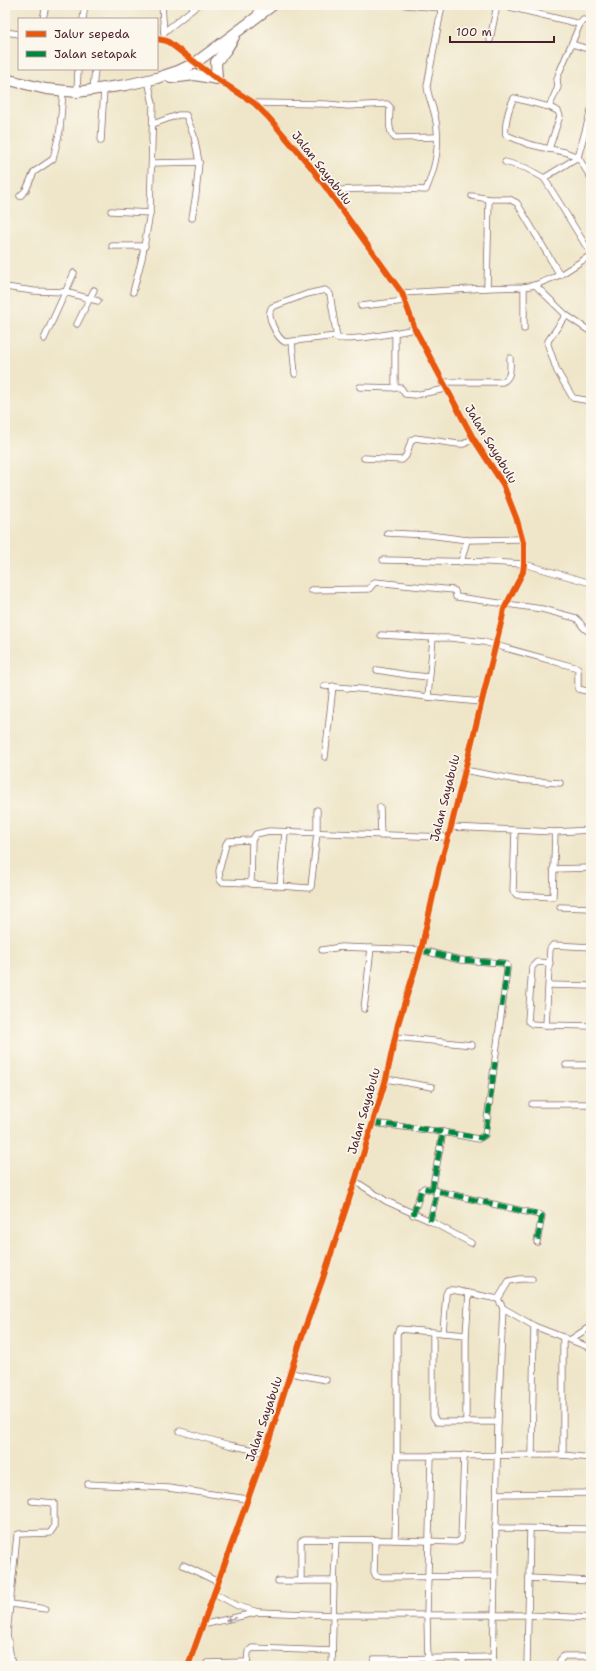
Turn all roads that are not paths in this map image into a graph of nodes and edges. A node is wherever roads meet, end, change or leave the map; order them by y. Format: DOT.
graph roads {
  1 [pos="46,5"];
  2 [pos="85,5"];
  3 [pos="162,5"];
  4 [pos="198,5"];
  5 [pos="258,5"];
  6 [pos="273,5"];
  7 [pos="406,5"];
  8 [pos="497,5"];
  9 [pos="501,5"];
  10 [pos="441,7"];
  11 [pos="44,18"];
  12 [pos="83,18"];
  13 [pos="256,18"];
  14 [pos="591,21"];
  15 [pos="580,24"];
  16 [pos="5,32"];
  17 [pos="164,32"];
  18 [pos="18,34"];
  19 [pos="235,34"];
  20 [pos="158,39"];
  21 [pos="490,40"];
  22 [pos="166,41"];
  23 [pos="572,44"];
  24 [pos="591,50"];
  25 [pos="195,63"];
  26 [pos="78,70"];
  27 [pos="95,70"];
  28 [pos="5,79"];
  29 [pos="152,79"];
  30 [pos="217,79"];
  31 [pos="99,89"];
  32 [pos="63,91"];
  33 [pos="78,92"];
  34 [pos="254,103"];
  35 [pos="549,107"];
  36 [pos="591,110"];
  37 [pos="153,124"];
  38 [pos="437,137"];
  39 [pos="101,141"];
  40 [pos="549,149"];
  41 [pos="578,157"];
  42 [pos="199,162"];
  43 [pos="505,162"];
  44 [pos="152,163"];
  45 [pos="544,178"];
  46 [pos="591,178"];
  47 [pos="328,191"];
  48 [pos="20,196"];
  49 [pos="472,196"];
  50 [pos="489,199"];
  51 [pos="111,211"];
  52 [pos="150,214"];
  53 [pos="192,218"];
  54 [pos="112,246"];
  55 [pos="145,246"];
  56 [pos="591,255"];
  57 [pos="74,273"];
  58 [pos="560,275"];
  59 [pos="535,286"];
  60 [pos="5,287"];
  61 [pos="524,287"];
  62 [pos="487,288"];
  63 [pos="94,290"];
  64 [pos="65,292"];
  65 [pos="133,292"];
  66 [pos="402,293"];
  67 [pos="90,297"];
  68 [pos="98,301"];
  69 [pos="405,301"];
  70 [pos="361,306"];
  71 [pos="566,315"];
  72 [pos="77,324"];
  73 [pos="414,329"];
  74 [pos="524,329"];
  75 [pos="591,332"];
  76 [pos="396,333"];
  77 [pos="336,336"];
  78 [pos="44,339"];
  79 [pos="292,342"];
  80 [pos="510,358"];
  81 [pos="295,374"];
  82 [pos="442,382"];
  83 [pos="360,387"];
  84 [pos="395,388"];
  85 [pos="446,389"];
  86 [pos="591,401"];
  87 [pos="473,438"];
  88 [pos="364,458"];
  89 [pos="387,533"];
  90 [pos="522,539"];
  91 [pos="467,540"];
  92 [pos="382,560"];
  93 [pos="461,562"];
  94 [pos="524,564"];
  95 [pos="591,583"];
  96 [pos="311,590"];
  97 [pos="507,605"];
  98 [pos="591,633"];
  99 [pos="381,635"];
  100 [pos="433,638"];
  101 [pos="495,645"];
  102 [pos="377,670"];
  103 [pos="429,677"];
  104 [pos="324,686"];
  105 [pos="333,686"];
  106 [pos="591,692"];
  107 [pos="428,697"];
  108 [pos="480,702"];
  109 [pos="325,757"];
  110 [pos="464,770"];
  111 [pos="560,783"];
  112 [pos="380,807"];
  113 [pos="317,810"];
  114 [pos="451,827"];
  115 [pos="591,830"];
  116 [pos="515,831"];
  117 [pos="285,832"];
  118 [pos="555,832"];
  119 [pos="317,833"];
  120 [pos="381,836"];
  121 [pos="447,837"];
  122 [pos="252,840"];
  123 [pos="591,868"];
  124 [pos="553,869"];
  125 [pos="250,883"];
  126 [pos="280,886"];
  127 [pos="560,907"];
  128 [pos="591,908"];
  129 [pos="591,947"];
  130 [pos="372,948"];
  131 [pos="322,950"];
  132 [pos="421,950"];
  133 [pos="550,963"];
  134 [pos="549,985"];
  135 [pos="591,986"];
  136 [pos="364,1009"];
  137 [pos="546,1025"];
  138 [pos="591,1026"];
  139 [pos="395,1037"];
  140 [pos="472,1045"];
  141 [pos="566,1065"];
  142 [pos="591,1065"];
  143 [pos="386,1079"];
  144 [pos="432,1087"];
  145 [pos="532,1104"];
  146 [pos="591,1104"];
  147 [pos="372,1122"];
  148 [pos="443,1132"];
  149 [pos="355,1181"];
  150 [pos="434,1191"];
  151 [pos="413,1215"];
  152 [pos="430,1221"];
  153 [pos="537,1242"];
  154 [pos="471,1243"];
  155 [pos="532,1279"];
  156 [pos="469,1293"];
  157 [pos="498,1299"];
  158 [pos="504,1308"];
  159 [pos="534,1326"];
  160 [pos="591,1326"];
  161 [pos="434,1333"];
  162 [pos="443,1333"];
  163 [pos="466,1335"];
  164 [pos="563,1337"];
  165 [pos="570,1340"];
  166 [pos="591,1348"];
  167 [pos="291,1373"];
  168 [pos="326,1380"];
  169 [pos="466,1422"];
  170 [pos="498,1422"];
  171 [pos="180,1431"];
  172 [pos="264,1452"];
  173 [pos="499,1454"];
  174 [pos="464,1455"];
  175 [pos="532,1455"];
  176 [pos="563,1455"];
  177 [pos="396,1456"];
  178 [pos="431,1456"];
  179 [pos="591,1458"];
  180 [pos="88,1484"];
  181 [pos="591,1493"];
  182 [pos="497,1494"];
  183 [pos="248,1499"];
  184 [pos="32,1502"];
  185 [pos="495,1528"];
  186 [pos="530,1529"];
  187 [pos="591,1529"];
  188 [pos="336,1540"];
  189 [pos="375,1540"];
  190 [pos="396,1540"];
  191 [pos="429,1541"];
  192 [pos="183,1565"];
  193 [pos="495,1576"];
  194 [pos="428,1577"];
  195 [pos="529,1578"];
  196 [pos="278,1581"];
  197 [pos="301,1581"];
  198 [pos="334,1581"];
  199 [pos="591,1581"];
  200 [pos="218,1582"];
  201 [pos="214,1593"];
  202 [pos="11,1604"];
  203 [pos="46,1609"];
  204 [pos="259,1612"];
  205 [pos="333,1615"];
  206 [pos="427,1615"];
  207 [pos="494,1615"];
  208 [pos="528,1615"];
  209 [pos="591,1618"];
  210 [pos="202,1625"];
  211 [pos="6,1633"];
  212 [pos="332,1651"];
  213 [pos="591,1656"];
  214 [pos="493,1657"];
  215 [pos="428,1658"];
  216 [pos="463,1658"];
  217 [pos="394,1659"];
  218 [pos="207,1663"];
  219 [pos="247,1664"];
  220 [pos="12,1666"];
  221 [pos="188,1666"];
  222 [pos="332,1666"];
  223 [pos="373,1666"];
  224 [pos="394,1666"];
  225 [pos="428,1666"];
  226 [pos="463,1666"];
  227 [pos="492,1666"];
  228 [pos="527,1666"];
  229 [pos="560,1666"];
  1 -- 11 [label="street"];
  2 -- 12 [label="street"];
  3 -- 17 [label="street"];
  4 -- 17 [label="street"];
  5 -- 13 [label="street"];
  6 -- 13 [label="highway"];
  7 -- 10 [label="street"];
  8 -- 21 [label="street"];
  9 -- 15 [label="street"];
  10 -- 38 [label="street"];
  13 -- 19 [label="highway"];
  14 -- 15 [label="street"];
  15 -- 23 [label="street"];
  16 -- 18 [label="street"];
  17 -- 22 [label="street"];
  19 -- 25 [label="highway"];
  19 -- 30 [label="highway"];
  20 -- 22 [label="street, Jalan Sayabulu"];
  22 -- 25 [label="street, Jalan Sayabulu"];
  23 -- 24 [label="street"];
  23 -- 35 [label="street"];
  25 -- 29 [label="highway"];
  25 -- 30 [label="street, Jalan Sayabulu"];
  26 -- 33 [label="street"];
  27 -- 31 [label="street"];
  28 -- 32 [label="highway"];
  29 -- 30 [label="highway"];
  29 -- 31 [label="highway"];
  29 -- 37 [label="street"];
  30 -- 34 [label="street, Jalan Sayabulu"];
  31 -- 33 [label="highway"];
  31 -- 39 [label="street"];
  32 -- 33 [label="highway"];
  32 -- 48 [label="street"];
  34 -- 38 [label="street"];
  34 -- 47 [label="street, Jalan Sayabulu"];
  35 -- 40 [label="street"];
  35 -- 40 [label="street"];
  36 -- 41 [label="street"];
  37 -- 42 [label="street"];
  37 -- 44 [label="street"];
  38 -- 47 [label="street"];
  40 -- 41 [label="street"];
  41 -- 45 [label="street"];
  41 -- 46 [label="street"];
  42 -- 44 [label="street"];
  42 -- 53 [label="street"];
  43 -- 45 [label="street"];
  44 -- 52 [label="street"];
  45 -- 56 [label="street"];
  47 -- 66 [label="street, Jalan Sayabulu"];
  49 -- 50 [label="street"];
  50 -- 58 [label="street"];
  50 -- 62 [label="street"];
  51 -- 52 [label="street"];
  52 -- 55 [label="street"];
  54 -- 55 [label="street"];
  55 -- 65 [label="street"];
  56 -- 58 [label="street"];
  57 -- 64 [label="street"];
  58 -- 59 [label="street"];
  59 -- 61 [label="street"];
  59 -- 71 [label="street"];
  60 -- 64 [label="street"];
  61 -- 62 [label="street"];
  61 -- 74 [label="street"];
  62 -- 66 [label="street"];
  63 -- 67 [label="street"];
  64 -- 67 [label="street"];
  64 -- 78 [label="street"];
  66 -- 69 [label="street, Jalan Sayabulu"];
  67 -- 68 [label="street"];
  67 -- 72 [label="street"];
  69 -- 70 [label="street"];
  69 -- 73 [label="street, Jalan Sayabulu"];
  71 -- 75 [label="street"];
  71 -- 86 [label="street"];
  73 -- 76 [label="street"];
  73 -- 82 [label="street, Jalan Sayabulu"];
  76 -- 77 [label="street"];
  76 -- 84 [label="street"];
  77 -- 79 [label="street"];
  77 -- 79 [label="street"];
  79 -- 81 [label="street"];
  80 -- 82 [label="street"];
  82 -- 85 [label="street, Jalan Sayabulu"];
  83 -- 84 [label="street"];
  84 -- 85 [label="street"];
  85 -- 87 [label="street, Jalan Sayabulu"];
  87 -- 88 [label="street"];
  87 -- 90 [label="street, Jalan Sayabulu"];
  89 -- 91 [label="street"];
  90 -- 91 [label="street"];
  90 -- 94 [label="street, Jalan Sayabulu"];
  91 -- 93 [label="street"];
  92 -- 93 [label="street"];
  93 -- 94 [label="street"];
  94 -- 95 [label="street"];
  94 -- 97 [label="street, Jalan Sayabulu"];
  96 -- 97 [label="street"];
  97 -- 98 [label="street"];
  97 -- 101 [label="street, Jalan Sayabulu"];
  99 -- 100 [label="street"];
  100 -- 101 [label="street"];
  100 -- 103 [label="street"];
  101 -- 106 [label="street"];
  101 -- 108 [label="street, Jalan Sayabulu"];
  102 -- 103 [label="street"];
  103 -- 107 [label="street"];
  104 -- 105 [label="street"];
  105 -- 107 [label="street"];
  105 -- 109 [label="street"];
  107 -- 108 [label="street"];
  108 -- 110 [label="street, Jalan Sayabulu"];
  110 -- 111 [label="street"];
  110 -- 114 [label="street, Jalan Sayabulu"];
  112 -- 120 [label="street"];
  113 -- 119 [label="street"];
  114 -- 116 [label="street"];
  114 -- 121 [label="street, Jalan Sayabulu"];
  115 -- 118 [label="street"];
  116 -- 118 [label="street"];
  116 -- 124 [label="street"];
  117 -- 119 [label="street"];
  117 -- 122 [label="street"];
  117 -- 126 [label="street"];
  118 -- 124 [label="street"];
  119 -- 120 [label="street"];
  119 -- 126 [label="street"];
  120 -- 121 [label="street"];
  121 -- 132 [label="street, Jalan Sayabulu"];
  122 -- 125 [label="street"];
  122 -- 125 [label="street"];
  123 -- 124 [label="street"];
  125 -- 126 [label="street"];
  127 -- 128 [label="street"];
  129 -- 133 [label="street"];
  130 -- 131 [label="street"];
  130 -- 132 [label="street"];
  130 -- 136 [label="street"];
  132 -- 139 [label="street, Jalan Sayabulu"];
  132 -- 148 [label="street"];
  133 -- 134 [label="street"];
  133 -- 137 [label="street"];
  134 -- 135 [label="street"];
  134 -- 137 [label="street"];
  137 -- 138 [label="street"];
  139 -- 140 [label="street"];
  139 -- 143 [label="street, Jalan Sayabulu"];
  141 -- 142 [label="street"];
  143 -- 144 [label="street"];
  143 -- 147 [label="street, Jalan Sayabulu"];
  145 -- 146 [label="street"];
  147 -- 148 [label="street"];
  147 -- 149 [label="street, Jalan Sayabulu"];
  148 -- 150 [label="street"];
  149 -- 151 [label="street"];
  149 -- 167 [label="street, Jalan Sayabulu"];
  150 -- 151 [label="street"];
  150 -- 152 [label="street"];
  150 -- 153 [label="street"];
  151 -- 152 [label="street"];
  152 -- 154 [label="street"];
  155 -- 157 [label="street"];
  156 -- 157 [label="street"];
  156 -- 162 [label="street"];
  156 -- 163 [label="street"];
  157 -- 158 [label="street"];
  158 -- 159 [label="street"];
  158 -- 170 [label="street"];
  159 -- 164 [label="street"];
  159 -- 175 [label="street"];
  160 -- 165 [label="street"];
  161 -- 162 [label="street"];
  161 -- 169 [label="street"];
  161 -- 177 [label="street"];
  162 -- 163 [label="street"];
  163 -- 169 [label="street"];
  164 -- 165 [label="street"];
  164 -- 176 [label="street"];
  165 -- 166 [label="street"];
  167 -- 168 [label="street"];
  167 -- 172 [label="street, Jalan Sayabulu"];
  169 -- 170 [label="street"];
  170 -- 173 [label="street"];
  171 -- 172 [label="street"];
  172 -- 183 [label="street, Jalan Sayabulu"];
  173 -- 174 [label="street"];
  173 -- 175 [label="street"];
  173 -- 182 [label="street"];
  174 -- 178 [label="street"];
  174 -- 191 [label="street"];
  175 -- 176 [label="street"];
  176 -- 179 [label="street"];
  177 -- 178 [label="street"];
  177 -- 190 [label="street"];
  178 -- 191 [label="street"];
  180 -- 183 [label="street"];
  181 -- 182 [label="street"];
  182 -- 185 [label="street"];
  183 -- 200 [label="street, Jalan Sayabulu"];
  184 -- 202 [label="street"];
  185 -- 186 [label="street"];
  185 -- 193 [label="street"];
  186 -- 187 [label="street"];
  186 -- 195 [label="street"];
  188 -- 189 [label="street"];
  188 -- 197 [label="street"];
  188 -- 198 [label="street"];
  189 -- 190 [label="street"];
  189 -- 194 [label="street"];
  190 -- 191 [label="street"];
  191 -- 194 [label="street"];
  192 -- 200 [label="street"];
  193 -- 194 [label="street"];
  193 -- 207 [label="street"];
  194 -- 206 [label="street"];
  195 -- 199 [label="street"];
  195 -- 208 [label="street"];
  196 -- 197 [label="street"];
  197 -- 198 [label="street"];
  198 -- 205 [label="street"];
  200 -- 201 [label="street, Jalan Sayabulu"];
  201 -- 204 [label="street"];
  201 -- 210 [label="street, Jalan Sayabulu"];
  202 -- 203 [label="street"];
  202 -- 211 [label="street"];
  204 -- 205 [label="street"];
  204 -- 210 [label="street, one-way"];
  205 -- 206 [label="street"];
  205 -- 212 [label="street"];
  206 -- 207 [label="street"];
  206 -- 215 [label="street"];
  207 -- 208 [label="street"];
  207 -- 214 [label="street"];
  208 -- 209 [label="street"];
  208 -- 228 [label="street"];
  210 -- 221 [label="street, Jalan Sayabulu"];
  211 -- 220 [label="street"];
  212 -- 219 [label="street"];
  212 -- 222 [label="street"];
  213 -- 229 [label="street"];
  214 -- 216 [label="street"];
  214 -- 227 [label="street"];
  215 -- 216 [label="street"];
  215 -- 217 [label="street"];
  215 -- 225 [label="street"];
  216 -- 226 [label="street"];
  217 -- 223 [label="street"];
  217 -- 224 [label="street"];
  218 -- 219 [label="street"];
}
